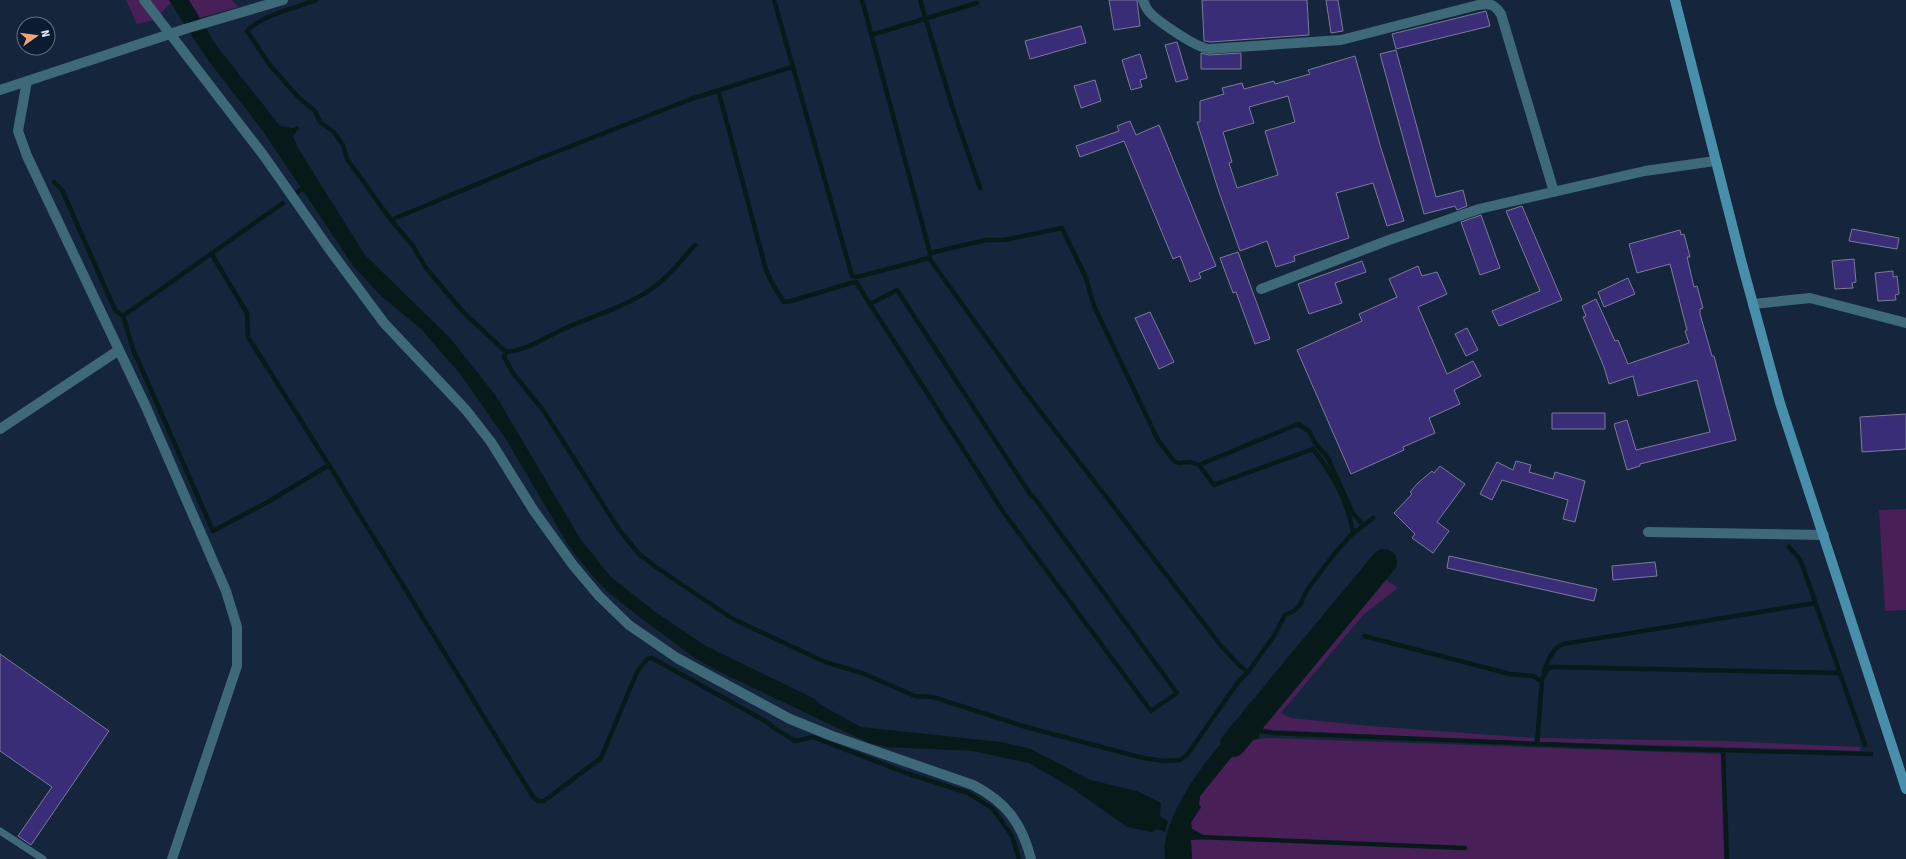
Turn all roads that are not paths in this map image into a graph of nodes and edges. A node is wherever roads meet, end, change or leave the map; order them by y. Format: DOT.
graph roads {
  1 [pos="144,0"];
  2 [pos="284,0"];
  3 [pos="1143,0"];
  4 [pos="1675,0"];
  5 [pos="170,36"];
  6 [pos="27,81"];
  7 [pos="0,90"];
  8 [pos="1716,161"];
  9 [pos="1554,192"];
  10 [pos="1261,289"];
  11 [pos="1753,304"];
  12 [pos="1906,323"];
  13 [pos="118,350"];
  14 [pos="0,429"];
  15 [pos="1648,532"];
  16 [pos="1824,535"];
  17 [pos="1906,789"];
  18 [pos="0,831"];
  19 [pos="43,859"];
  20 [pos="172,859"];
  21 [pos="1031,859"];
  1 -- 5 [label="street"];
  2 -- 5 [label="street"];
  3 -- 9 [label="street"];
  4 -- 8 [label="main road"];
  5 -- 6 [label="street"];
  5 -- 21 [label="street"];
  6 -- 7 [label="street"];
  6 -- 13 [label="street"];
  8 -- 9 [label="street"];
  8 -- 11 [label="main road"];
  9 -- 10 [label="street"];
  11 -- 12 [label="street"];
  11 -- 16 [label="main road"];
  13 -- 14 [label="street"];
  13 -- 20 [label="street"];
  15 -- 16 [label="street"];
  16 -- 17 [label="main road"];
  18 -- 19 [label="lane"];
}
